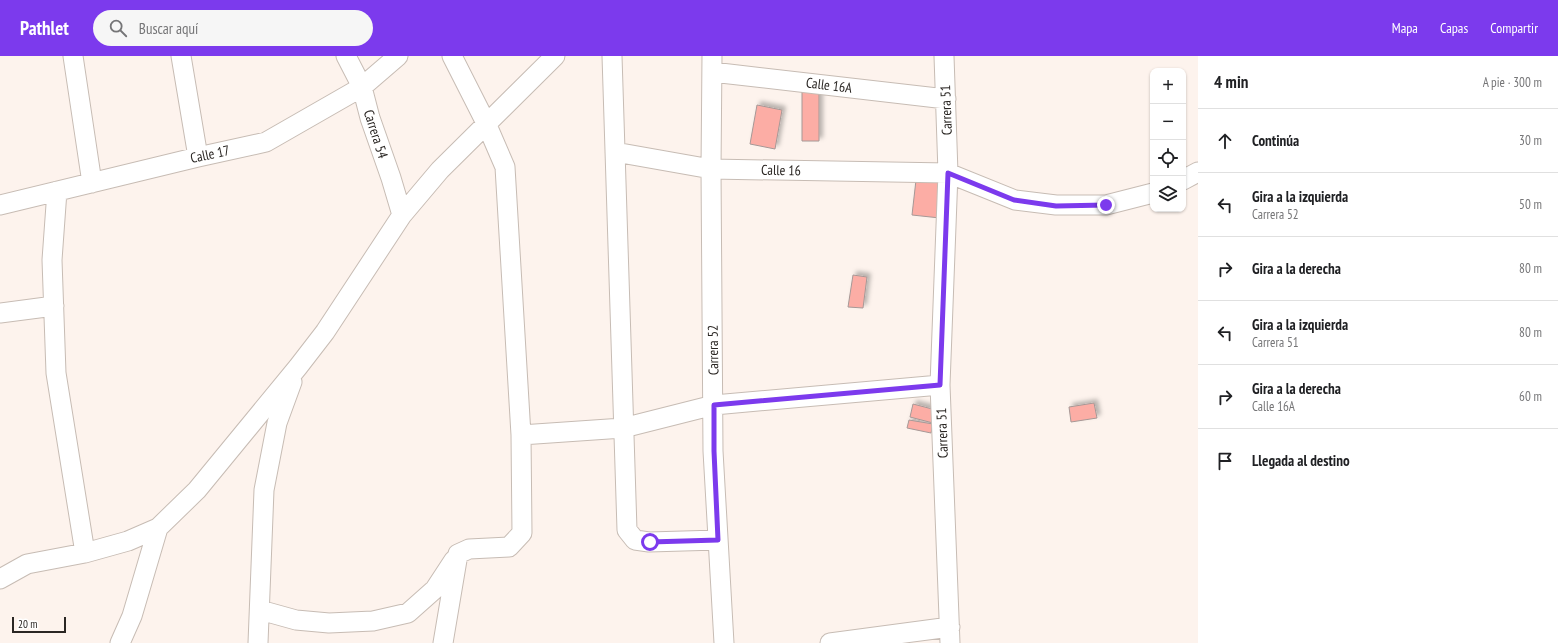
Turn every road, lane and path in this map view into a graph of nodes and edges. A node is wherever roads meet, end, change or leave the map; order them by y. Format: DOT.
graph roads {
  1 [pos="73,56"];
  2 [pos="182,56"];
  3 [pos="346,56"];
  4 [pos="398,56"];
  5 [pos="452,56"];
  6 [pos="555,56"];
  7 [pos="612,56"];
  8 [pos="944,56"];
  9 [pos="712,64"];
  10 [pos="362,87"];
  11 [pos="946,99"];
  12 [pos="486,123"];
  13 [pos="615,152"];
  14 [pos="198,157"];
  15 [pos="711,169"];
  16 [pos="1198,172"];
  17 [pos="948,173"];
  18 [pos="1186,178"];
  19 [pos="92,183"];
  20 [pos="57,191"];
  21 [pos="1150,194"];
  22 [pos="0,205"];
  23 [pos="402,215"];
  24 [pos="54,306"];
  25 [pos="0,313"];
  26 [pos="298,367"];
  27 [pos="940,385"];
  28 [pos="714,405"];
  29 [pos="623,428"];
  30 [pos="521,435"];
  31 [pos="158,528"];
  32 [pos="718,540"];
  33 [pos="85,553"];
  34 [pos="458,554"];
  35 [pos="0,579"];
  36 [pos="260,610"];
  37 [pos="950,635"];
  38 [pos="120,643"];
  39 [pos="258,643"];
  40 [pos="443,643"];
  41 [pos="724,643"];
  42 [pos="830,643"];
  1 -- 19 [label="street"];
  2 -- 14 [label="street"];
  3 -- 10 [label="street, Carrera 54"];
  4 -- 10 [label="street, Calle 17"];
  5 -- 12 [label="street"];
  6 -- 12 [label="street"];
  7 -- 13 [label="street"];
  8 -- 11 [label="street, Carrera 51"];
  9 -- 11 [label="street, Calle 16A"];
  9 -- 15 [label="street, Carrera 52"];
  10 -- 14 [label="street, Calle 17"];
  10 -- 23 [label="street, Carrera 54"];
  11 -- 17 [label="street, Carrera 51"];
  12 -- 23 [label="street"];
  12 -- 30 [label="street"];
  13 -- 15 [label="street, Calle 16"];
  13 -- 29 [label="street"];
  14 -- 19 [label="street, Calle 17"];
  15 -- 17 [label="street, Calle 16"];
  15 -- 28 [label="street, Carrera 52"];
  16 -- 18 [label="street"];
  17 -- 21 [label="street"];
  17 -- 27 [label="street, Carrera 51"];
  19 -- 20 [label="street, Calle 17"];
  20 -- 22 [label="street, Calle 17"];
  20 -- 24 [label="street"];
  23 -- 26 [label="street"];
  24 -- 25 [label="street"];
  24 -- 33 [label="street"];
  26 -- 31 [label="street"];
  26 -- 36 [label="street"];
  27 -- 28 [label="street"];
  27 -- 37 [label="street, Carrera 51"];
  28 -- 29 [label="street"];
  28 -- 32 [label="street, Carrera 52"];
  29 -- 30 [label="street"];
  29 -- 32 [label="street"];
  30 -- 34 [label="street"];
  31 -- 33 [label="street"];
  31 -- 38 [label="street"];
  32 -- 41 [label="street, Carrera 52"];
  33 -- 35 [label="street"];
  34 -- 36 [label="street"];
  34 -- 40 [label="street"];
  36 -- 39 [label="street"];
  37 -- 42 [label="street"];
}
